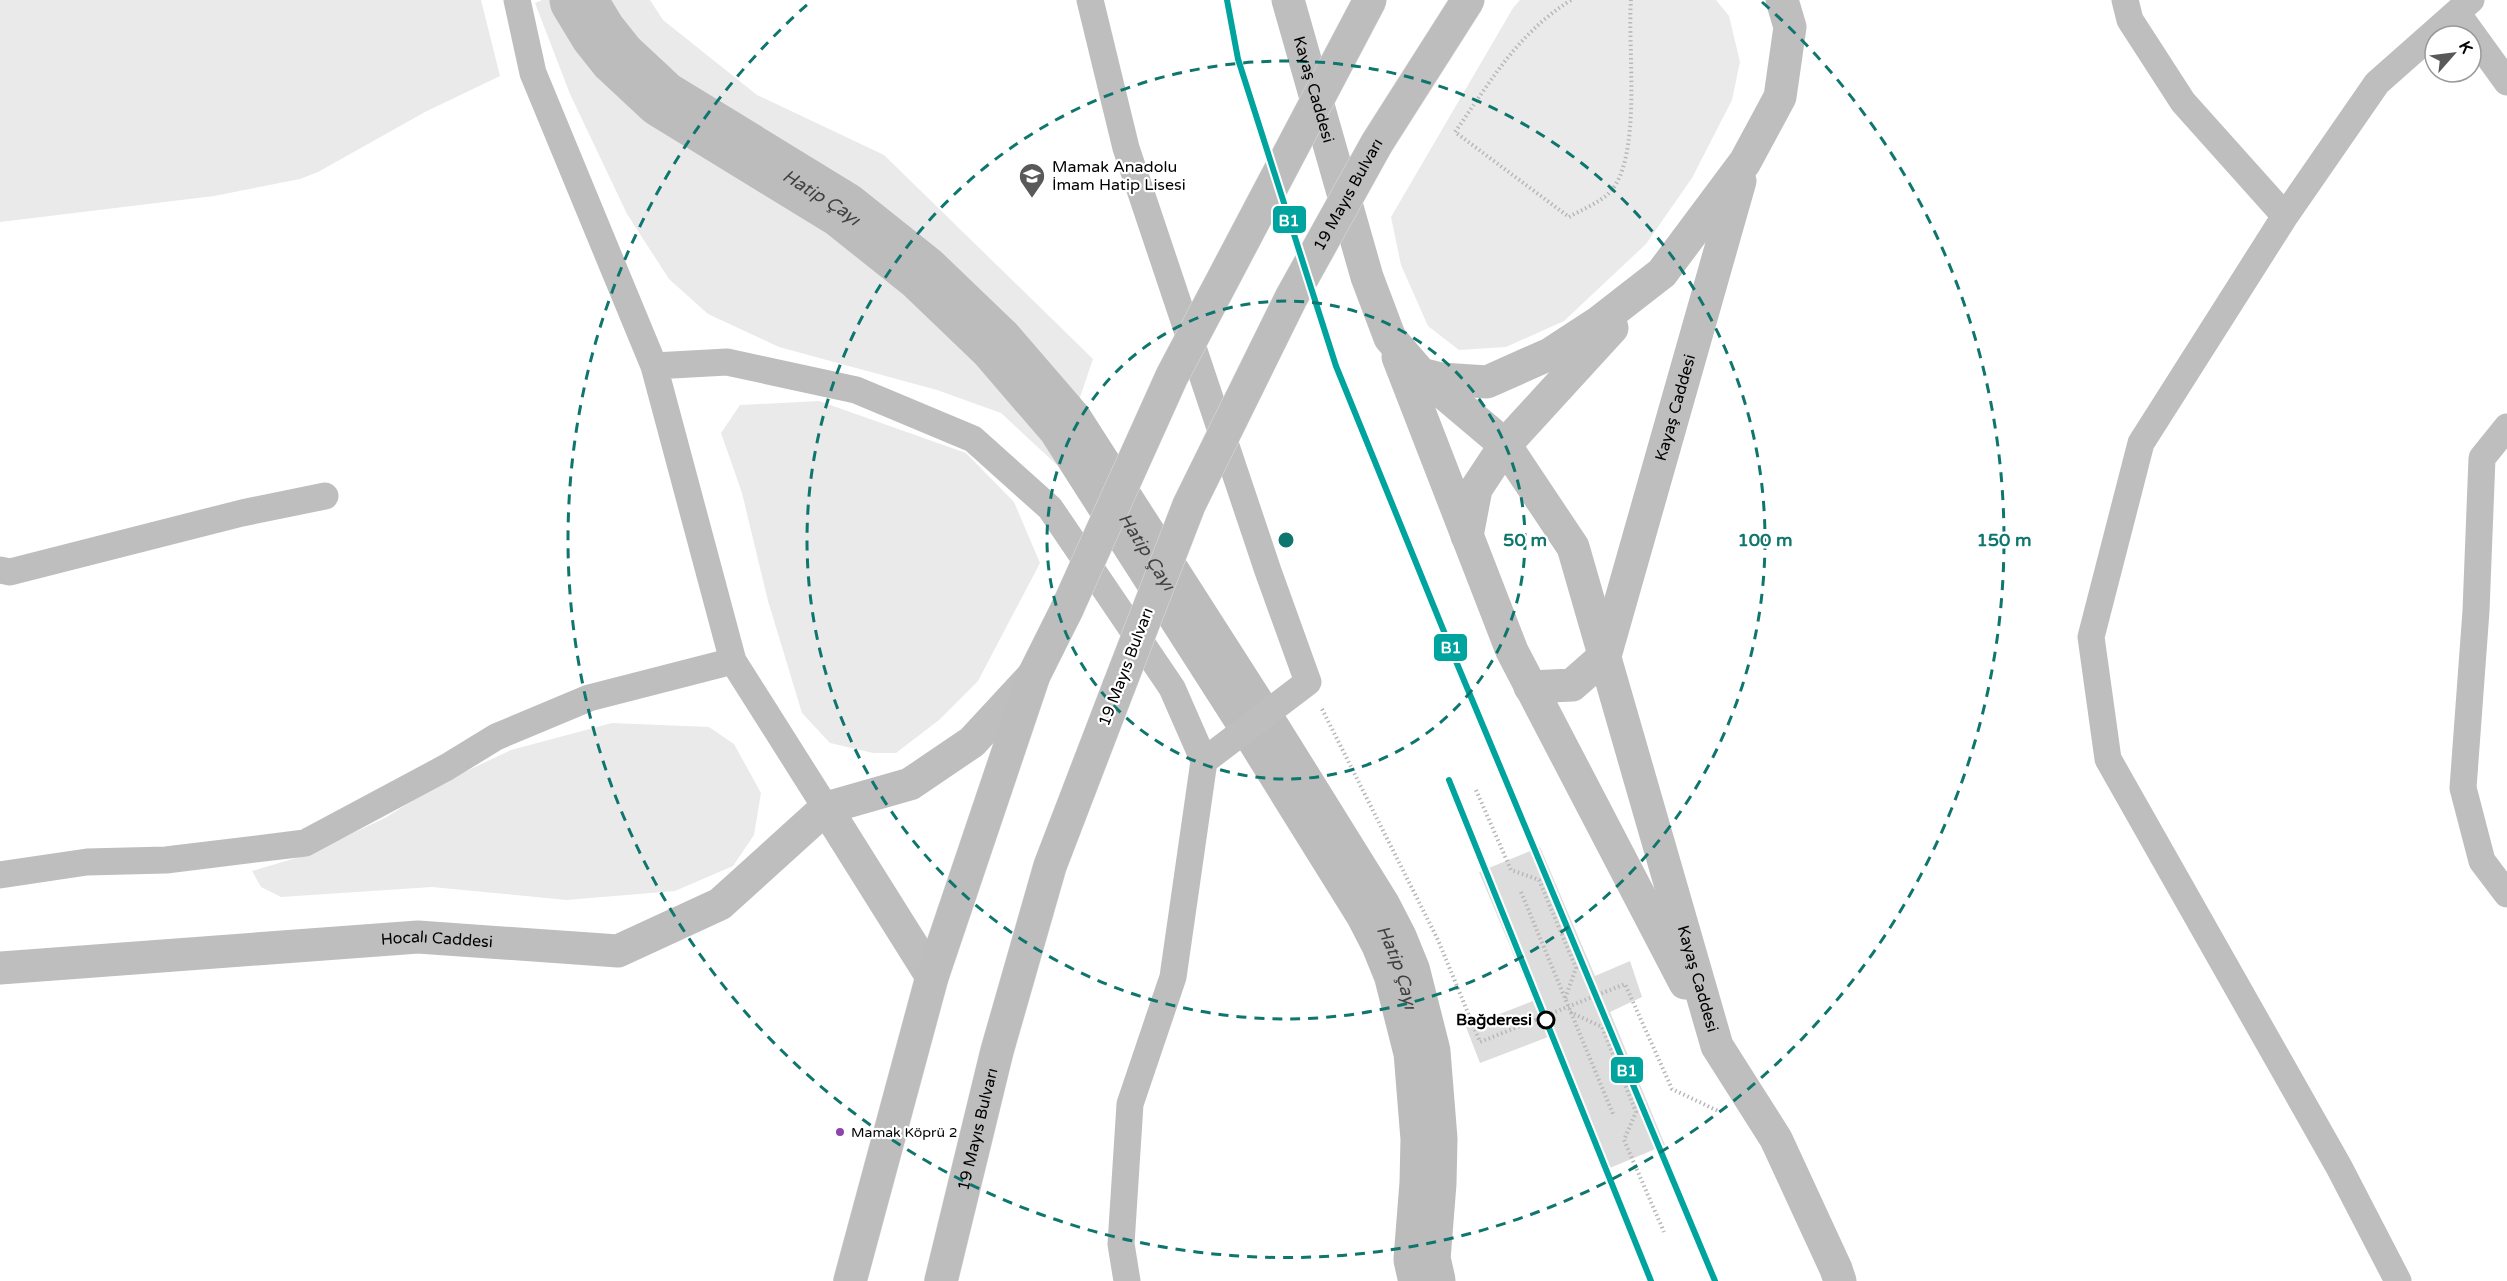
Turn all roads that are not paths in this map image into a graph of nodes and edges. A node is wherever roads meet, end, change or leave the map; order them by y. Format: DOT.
graph roads {
  1 [pos="517,0"];
  2 [pos="1090,0"];
  3 [pos="1288,0"];
  4 [pos="1370,0"];
  5 [pos="1468,0"];
  6 [pos="1782,0"];
  7 [pos="2125,0"];
  8 [pos="2464,6"];
  9 [pos="2507,82"];
  10 [pos="1745,162"];
  11 [pos="2285,216"];
  12 [pos="1662,273"];
  13 [pos="1390,338"];
  14 [pos="654,366"];
  15 [pos="1421,374"];
  16 [pos="2507,427"];
  17 [pos="1505,445"];
  18 [pos="325,496"];
  19 [pos="1467,536"];
  20 [pos="0,570"];
  21 [pos="1605,656"];
  22 [pos="733,661"];
  23 [pos="1034,675"];
  24 [pos="1530,687"];
  25 [pos="1204,761"];
  26 [pos="826,808"];
  27 [pos="0,875"];
  28 [pos="2507,894"];
  29 [pos="0,968"];
  30 [pos="932,977"];
  31 [pos="1718,1046"];
  32 [pos="850,1281"];
  33 [pos="941,1281"];
  34 [pos="1127,1281"];
  35 [pos="1840,1281"];
  36 [pos="2398,1281"];
  1 -- 14 [label="street"];
  2 -- 25 [label="street"];
  3 -- 13 [label="street, Kayaş Caddesi"];
  4 -- 23 [label="highway, bridge"];
  5 -- 33 [label="highway, 19 Mayıs Bulvarı, bridge"];
  6 -- 10 [label="street, Kayaş Caddesi"];
  7 -- 11 [label="street"];
  8 -- 9 [label="street"];
  8 -- 11 [label="street"];
  10 -- 12 [label="street, Kayaş Caddesi"];
  10 -- 21 [label="street, Kayaş Caddesi"];
  11 -- 36 [label="street"];
  12 -- 15 [label="street, Kayaş Caddesi"];
  12 -- 17 [label="street"];
  13 -- 15 [label="street, Kayaş Caddesi"];
  13 -- 19 [label="street"];
  14 -- 22 [label="street"];
  14 -- 25 [label="street"];
  15 -- 17 [label="street, Kayaş Caddesi"];
  16 -- 28 [label="street"];
  17 -- 19 [label="street"];
  17 -- 21 [label="street, Kayaş Caddesi"];
  18 -- 20 [label="street"];
  19 -- 24 [label="street"];
  21 -- 24 [label="street"];
  21 -- 31 [label="street, Kayaş Caddesi"];
  22 -- 26 [label="street"];
  22 -- 27 [label="street"];
  23 -- 26 [label="street"];
  23 -- 30 [label="highway"];
  24 -- 31 [label="street"];
  25 -- 34 [label="street"];
  26 -- 29 [label="street, Hocalı Caddesi"];
  26 -- 30 [label="street"];
  30 -- 32 [label="highway"];
  31 -- 35 [label="street, Kayaş Caddesi"];
}
